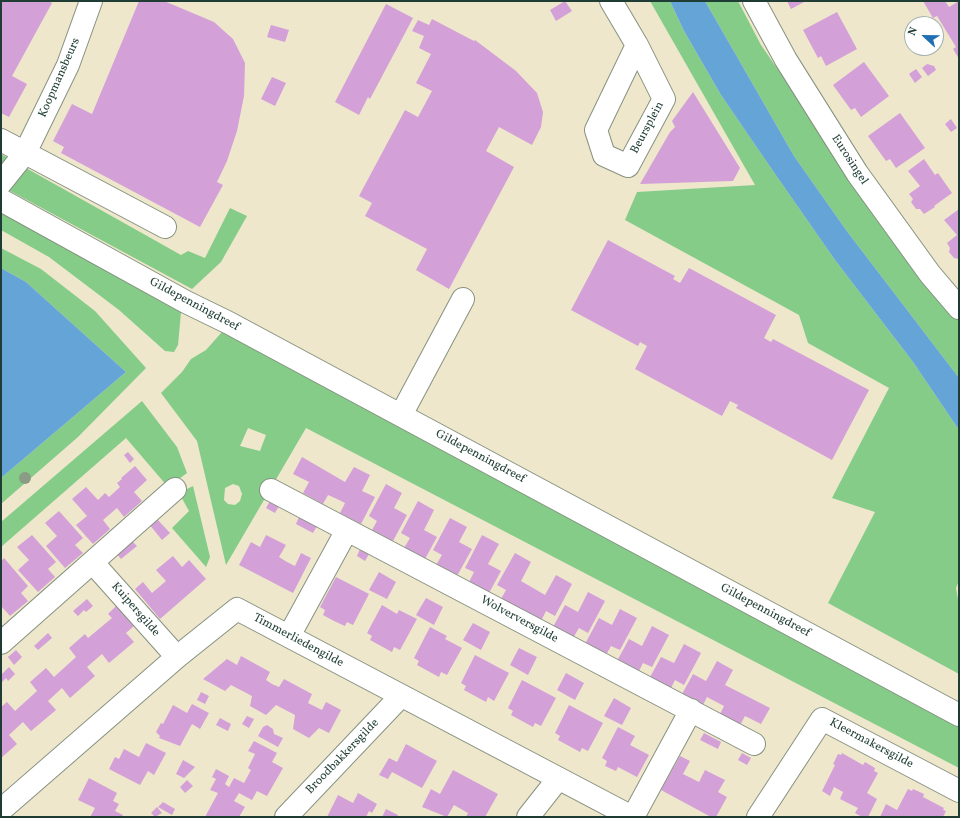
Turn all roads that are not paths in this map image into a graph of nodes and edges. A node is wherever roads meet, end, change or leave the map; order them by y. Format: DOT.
graph roads {
  1 [pos="91,1"];
  2 [pos="611,1"];
  3 [pos="754,1"];
  4 [pos="637,45"];
  5 [pos="1,140"];
  6 [pos="25,153"];
  7 [pos="1,183"];
  8 [pos="1,200"];
  9 [pos="165,227"];
  10 [pos="463,299"];
  11 [pos="959,308"];
  12 [pos="401,415"];
  13 [pos="175,489"];
  14 [pos="270,490"];
  15 [pos="347,530"];
  16 [pos="93,563"];
  17 [pos="289,636"];
  18 [pos="1,643"];
  19 [pos="176,657"];
  20 [pos="401,696"];
  21 [pos="691,710"];
  22 [pos="959,715"];
  23 [pos="754,744"];
  24 [pos="558,779"];
  25 [pos="959,791"];
  26 [pos="1,809"];
  27 [pos="286,817"];
  28 [pos="528,817"];
  29 [pos="633,817"];
  30 [pos="758,817"];
  1 -- 6 [label="street, Koopmansbeurs"];
  2 -- 4 [label="street, Beursplein"];
  3 -- 11 [label="street, Eurosingel"];
  4 -- 4 [label="street, Beursplein"];
  5 -- 6 [label="street"];
  6 -- 7 [label="street, Koopmansbeurs"];
  6 -- 9 [label="street"];
  8 -- 12 [label="street, Gildepenningdreef"];
  10 -- 12 [label="street"];
  12 -- 22 [label="street, Gildepenningdreef"];
  13 -- 16 [label="street"];
  14 -- 15 [label="street, Wolverversgilde"];
  15 -- 17 [label="street"];
  15 -- 21 [label="street, Wolverversgilde"];
  16 -- 18 [label="street"];
  16 -- 19 [label="street, Kuipersgilde"];
  17 -- 19 [label="street, Timmerliedengilde"];
  17 -- 20 [label="street, Timmerliedengilde"];
  19 -- 26 [label="street, Timmerliedengilde"];
  20 -- 24 [label="street, Timmerliedengilde"];
  20 -- 27 [label="street, Broodbakkersgilde"];
  21 -- 23 [label="street, Wolverversgilde"];
  21 -- 29 [label="street"];
  24 -- 28 [label="street"];
  24 -- 29 [label="street, Timmerliedengilde"];
  25 -- 30 [label="street, Kleermakersgilde"];
}
